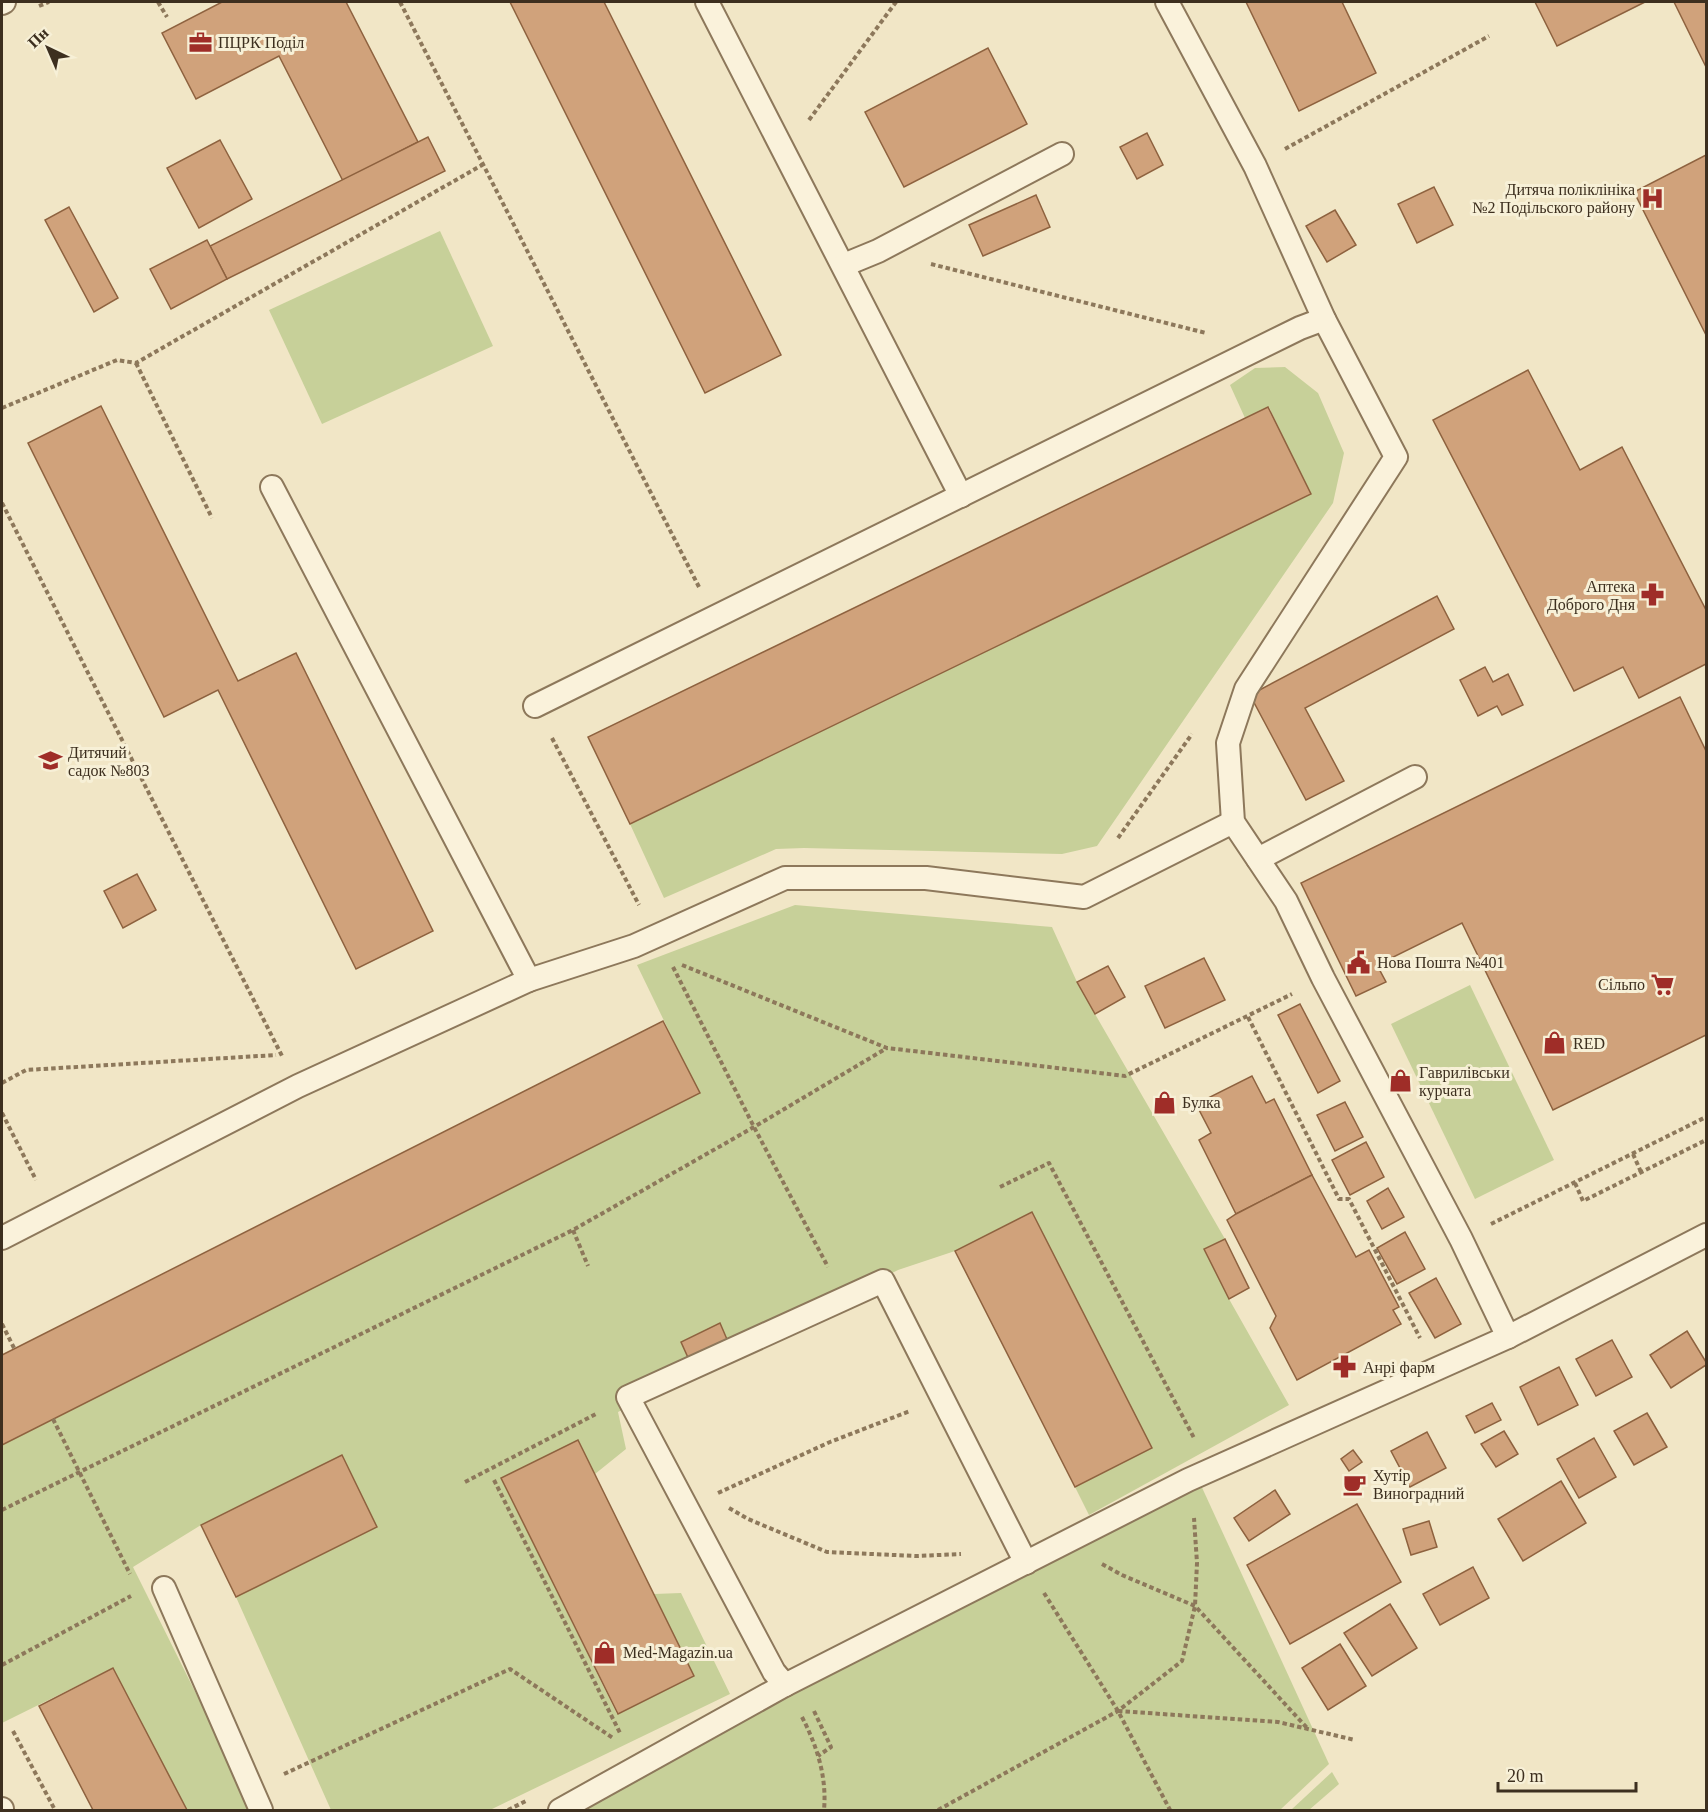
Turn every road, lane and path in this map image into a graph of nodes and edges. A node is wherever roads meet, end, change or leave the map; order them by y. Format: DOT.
graph roads {
  1 [pos="158,2"];
  2 [pos="400,2"];
  3 [pos="707,2"];
  4 [pos="896,2"];
  5 [pos="1167,2"];
  6 [pos="167,17"];
  7 [pos="1489,36"];
  8 [pos="786,152"];
  9 [pos="1062,154"];
  10 [pos="482,165"];
  11 [pos="1255,166"];
  12 [pos="878,251"];
  13 [pos="844,265"];
  14 [pos="1324,320"];
  15 [pos="1262,347"];
  16 [pos="136,363"];
  17 [pos="2,408"];
  18 [pos="272,487"];
  19 [pos="962,496"];
  20 [pos="2,503"];
  21 [pos="212,518"];
  22 [pos="715,617"];
  23 [pos="535,706"];
  24 [pos="1198,725"];
  25 [pos="1415,777"];
  26 [pos="1233,822"];
  27 [pos="1114,843"];
  28 [pos="1258,859"];
  29 [pos="642,911"];
  30 [pos="1323,978"];
  31 [pos="529,980"];
  32 [pos="1248,1017"];
  33 [pos="887,1048"];
  34 [pos="282,1054"];
  35 [pos="2,1083"];
  36 [pos="298,1086"];
  37 [pos="2,1113"];
  38 [pos="1707,1117"];
  39 [pos="754,1127"];
  40 [pos="1707,1140"];
  41 [pos="1633,1154"];
  42 [pos="1641,1172"];
  43 [pos="1575,1183"];
  44 [pos="1000,1187"];
  45 [pos="53,1212"];
  46 [pos="573,1230"];
  47 [pos="1707,1235"];
  48 [pos="2,1238"];
  49 [pos="1461,1239"];
  50 [pos="588,1266"];
  51 [pos="844,1298"];
  52 [pos="2,1324"];
  53 [pos="1508,1337"];
  54 [pos="1420,1340"];
  55 [pos="14,1348"];
  56 [pos="628,1397"];
  57 [pos="943,1398"];
  58 [pos="53,1419"];
  59 [pos="1196,1441"];
  60 [pos="79,1471"];
  61 [pos="494,1480"];
  62 [pos="1188,1480"];
  63 [pos="465,1482"];
  64 [pos="687,1507"];
  65 [pos="2,1510"];
  66 [pos="1064,1543"];
  67 [pos="963,1554"];
  68 [pos="1026,1563"];
  69 [pos="134,1582"];
  70 [pos="164,1588"];
  71 [pos="139,1592"];
  72 [pos="1195,1606"];
  73 [pos="2,1665"];
  74 [pos="785,1685"];
  75 [pos="1118,1711"];
  76 [pos="1308,1729"];
  77 [pos="13,1731"];
  78 [pos="1355,1740"];
  79 [pos="617,1741"];
  80 [pos="625,1741"];
  81 [pos="250,1789"];
  82 [pos="55,1810"];
  83 [pos="261,1810"];
  84 [pos="560,1810"];
  85 [pos="824,1810"];
  86 [pos="938,1810"];
  87 [pos="1170,1810"];
  1 -- 6 [label="path"];
  2 -- 10 [label="path"];
  3 -- 8 [label="lane"];
  4 -- 8 [label="path"];
  5 -- 11 [label="lane"];
  7 -- 11 [label="path"];
  8 -- 13 [label="lane"];
  9 -- 12 [label="lane"];
  10 -- 16 [label="path"];
  10 -- 22 [label="path"];
  11 -- 14 [label="lane"];
  12 -- 13 [label="lane"];
  12 -- 15 [label="path"];
  13 -- 19 [label="lane"];
  14 -- 15 [label="lane"];
  14 -- 26 [label="lane"];
  15 -- 19 [label="lane"];
  16 -- 17 [label="path"];
  16 -- 21 [label="path"];
  18 -- 31 [label="lane"];
  19 -- 22 [label="lane"];
  20 -- 34 [label="path"];
  22 -- 23 [label="lane"];
  23 -- 29 [label="path"];
  24 -- 27 [label="path"];
  25 -- 28 [label="lane"];
  26 -- 28 [label="lane"];
  26 -- 31 [label="lane"];
  28 -- 30 [label="lane"];
  30 -- 32 [label="path"];
  30 -- 49 [label="lane"];
  31 -- 36 [label="lane"];
  32 -- 33 [label="path"];
  32 -- 54 [label="path"];
  33 -- 39 [label="path"];
  33 -- 39 [label="path"];
  34 -- 35 [label="path"];
  34 -- 36 [label="path"];
  36 -- 45 [label="lane"];
  37 -- 45 [label="path"];
  38 -- 41 [label="path"];
  39 -- 46 [label="path"];
  39 -- 51 [label="path"];
  40 -- 42 [label="path"];
  41 -- 42 [label="path"];
  41 -- 43 [label="path"];
  42 -- 43 [label="path"];
  43 -- 49 [label="path"];
  44 -- 59 [label="path"];
  45 -- 48 [label="lane"];
  46 -- 50 [label="path"];
  46 -- 60 [label="path"];
  47 -- 53 [label="lane"];
  49 -- 53 [label="lane"];
  51 -- 56 [label="lane"];
  51 -- 57 [label="lane"];
  52 -- 55 [label="path"];
  53 -- 62 [label="lane"];
  56 -- 63 [label="path"];
  56 -- 64 [label="lane"];
  57 -- 64 [label="path"];
  57 -- 68 [label="lane"];
  58 -- 60 [label="path"];
  60 -- 65 [label="path"];
  60 -- 69 [label="path"];
  61 -- 80 [label="path"];
  62 -- 66 [label="lane"];
  62 -- 72 [label="path"];
  64 -- 67 [label="path"];
  64 -- 74 [label="lane"];
  66 -- 68 [label="lane"];
  66 -- 72 [label="path"];
  68 -- 74 [label="lane"];
  68 -- 75 [label="path"];
  70 -- 81 [label="lane"];
  71 -- 73 [label="path"];
  72 -- 75 [label="path"];
  72 -- 76 [label="path"];
  74 -- 84 [label="lane"];
  74 -- 85 [label="path"];
  75 -- 76 [label="path"];
  75 -- 86 [label="path"];
  75 -- 87 [label="path"];
  76 -- 78 [label="path"];
  77 -- 82 [label="path"];
  79 -- 81 [label="path"];
  81 -- 83 [label="lane"];
}
